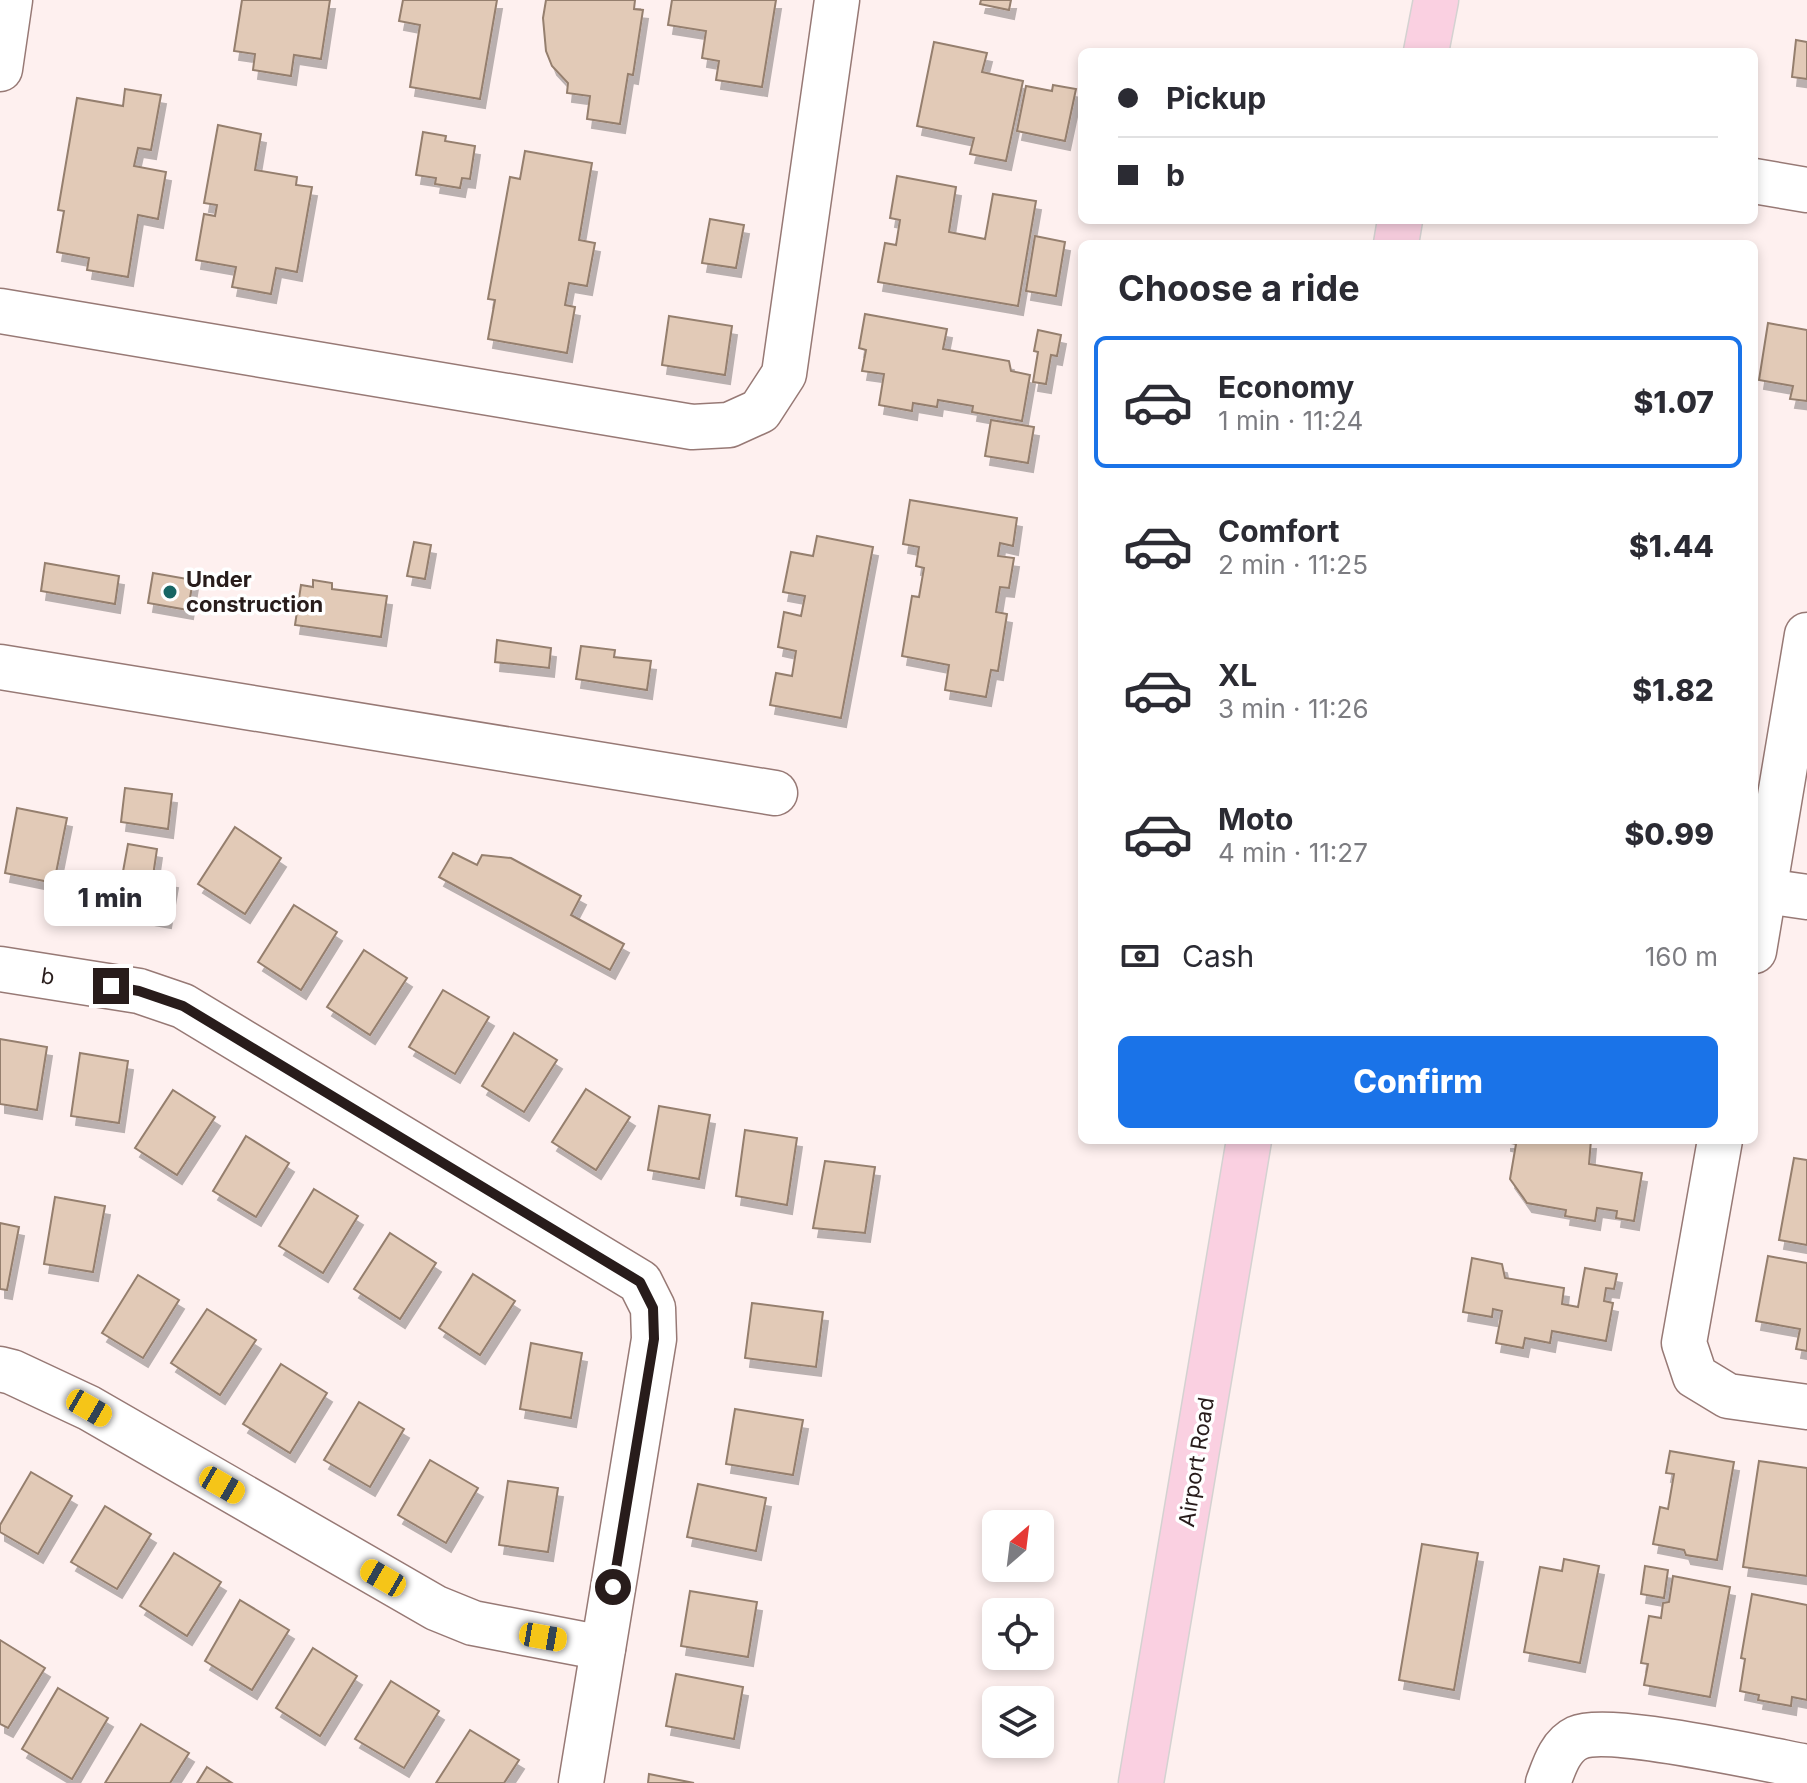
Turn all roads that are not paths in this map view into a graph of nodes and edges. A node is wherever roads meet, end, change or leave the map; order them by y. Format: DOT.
graph roads {
  1 [pos="10,0"];
  2 [pos="837,0"];
  3 [pos="1436,0"];
  4 [pos="1427,48"];
  5 [pos="0,69"];
  6 [pos="1758,182"];
  7 [pos="1807,190"];
  8 [pos="0,311"];
  9 [pos="1807,635"];
  10 [pos="0,667"];
  11 [pos="775,793"];
  12 [pos="1765,891"];
  13 [pos="1807,897"];
  14 [pos="1758,929"];
  15 [pos="0,969"];
  16 [pos="1248,1144"];
  17 [pos="1719,1144"];
  18 [pos="0,1369"];
  19 [pos="1807,1407"];
  20 [pos="603,1648"];
  21 [pos="1807,1767"];
  22 [pos="581,1783"];
  23 [pos="1141,1783"];
  24 [pos="1548,1783"];
  1 -- 5 [label="street"];
  2 -- 8 [label="street"];
  3 -- 4 [label="main road"];
  6 -- 7 [label="street"];
  9 -- 12 [label="street"];
  10 -- 11 [label="street"];
  12 -- 13 [label="street"];
  12 -- 14 [label="street"];
  15 -- 20 [label="street, b"];
  16 -- 23 [label="main road, Airport Road"];
  17 -- 19 [label="street"];
  18 -- 20 [label="street"];
  20 -- 22 [label="street"];
  21 -- 24 [label="street"];
}
